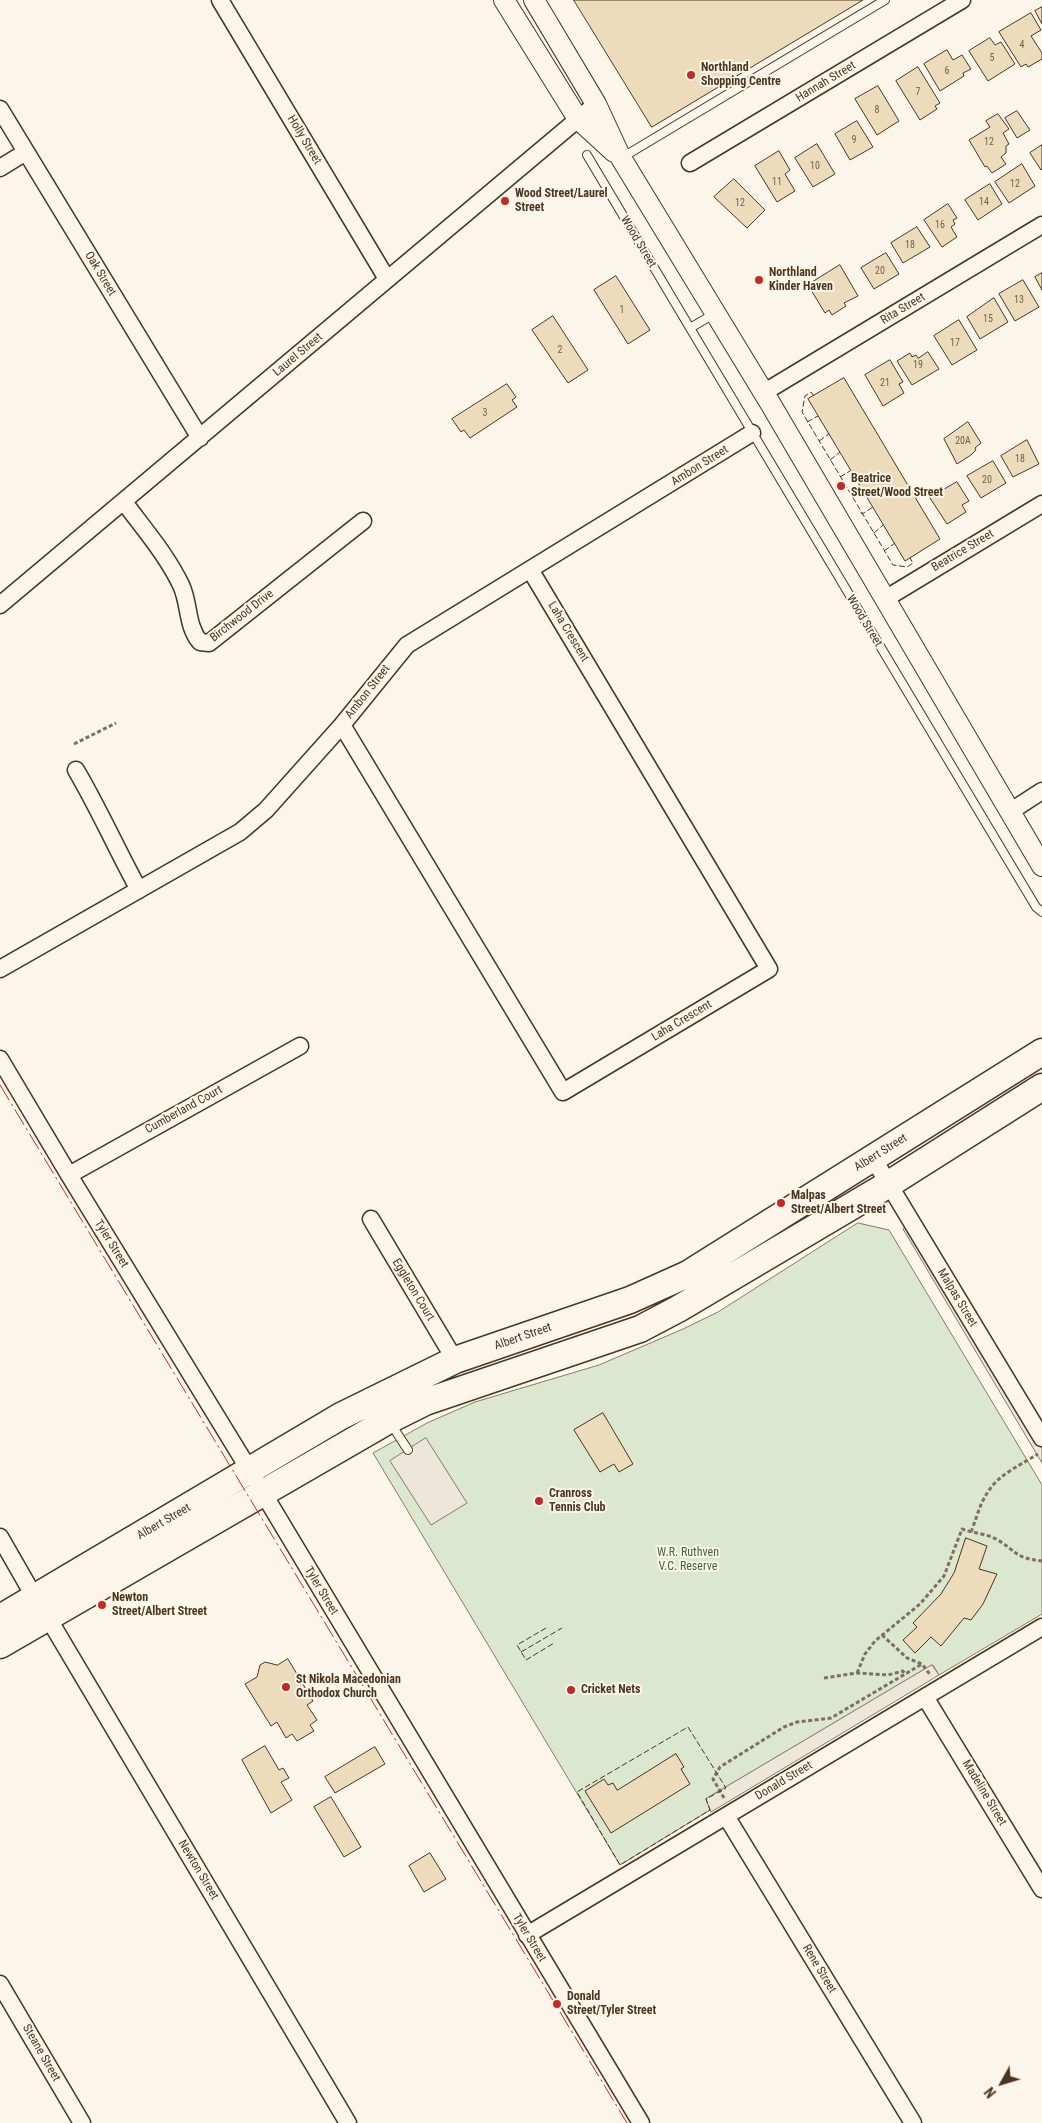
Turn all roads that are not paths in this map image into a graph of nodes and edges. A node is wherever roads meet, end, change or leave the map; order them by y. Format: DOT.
graph roads {
  1 [pos="220,0"];
  2 [pos="504,0"];
  3 [pos="534,0"];
  4 [pos="885,0"];
  5 [pos="962,0"];
  6 [pos="596,104"];
  7 [pos="0,109"];
  8 [pos="578,119"];
  9 [pos="26,152"];
  10 [pos="587,154"];
  11 [pos="621,158"];
  12 [pos="690,163"];
  13 [pos="0,168"];
  14 [pos="1042,225"];
  15 [pos="387,279"];
  16 [pos="715,314"];
  17 [pos="690,328"];
  18 [pos="763,393"];
  19 [pos="752,433"];
  20 [pos="200,438"];
  21 [pos="124,502"];
  22 [pos="1042,504"];
  23 [pos="363,520"];
  24 [pos="531,571"];
  25 [pos="885,599"];
  26 [pos="0,605"];
  27 [pos="342,725"];
  28 [pos="76,770"];
  29 [pos="1042,791"];
  30 [pos="1011,810"];
  31 [pos="1042,866"];
  32 [pos="139,890"];
  33 [pos="1042,912"];
  34 [pos="0,969"];
  35 [pos="300,1046"];
  36 [pos="1042,1052"];
  37 [pos="0,1059"];
  38 [pos="1042,1087"];
  39 [pos="873,1158"];
  40 [pos="68,1175"];
  41 [pos="889,1184"];
  42 [pos="372,1219"];
  43 [pos="630,1300"];
  44 [pos="640,1329"];
  45 [pos="455,1360"];
  46 [pos="389,1420"];
  47 [pos="1042,1438"];
  48 [pos="408,1450"];
  49 [pos="250,1471"];
  50 [pos="263,1494"];
  51 [pos="0,1537"];
  52 [pos="41,1607"];
  53 [pos="0,1618"];
  54 [pos="1042,1627"];
  55 [pos="0,1645"];
  56 [pos="925,1697"];
  57 [pos="729,1814"];
  58 [pos="1042,1889"];
  59 [pos="527,1935"];
  60 [pos="0,1984"];
  61 [pos="82,2123"];
  62 [pos="348,2123"];
  63 [pos="641,2123"];
  64 [pos="913,2123"];
  1 -- 15 [label="street, Holly Street"];
  2 -- 8 [label="street"];
  3 -- 6 [label="street"];
  4 -- 11 [label="lane"];
  5 -- 12 [label="street, Hannah Street"];
  6 -- 8 [label="street, Laurel Street"];
  6 -- 11 [label="street"];
  7 -- 9 [label="street, Oak Street"];
  8 -- 11 [label="street"];
  8 -- 15 [label="street, Laurel Street"];
  9 -- 13 [label="street"];
  9 -- 20 [label="street, Oak Street"];
  10 -- 17 [label="lane, Wood Street"];
  11 -- 16 [label="street"];
  14 -- 18 [label="street, Rita Street"];
  15 -- 20 [label="street, Laurel Street"];
  16 -- 17 [label="lane"];
  16 -- 18 [label="street"];
  17 -- 19 [label="lane, Wood Street"];
  18 -- 25 [label="street"];
  19 -- 24 [label="street, Ambon Street"];
  19 -- 33 [label="lane, Wood Street"];
  20 -- 21 [label="street, Laurel Street"];
  21 -- 23 [label="street, Birchwood Drive"];
  21 -- 26 [label="street, Laurel Street"];
  22 -- 25 [label="street, Beatrice Street"];
  24 -- 27 [label="street, Ambon Street"];
  24 -- 27 [label="street, Laha Crescent"];
  25 -- 30 [label="street"];
  27 -- 32 [label="street, Ambon Street"];
  28 -- 32 [label="street"];
  29 -- 30 [label="street"];
  30 -- 31 [label="street"];
  32 -- 34 [label="street, Ambon Street"];
  35 -- 40 [label="street, Cumberland Court"];
  36 -- 39 [label="highway, Albert Street"];
  37 -- 40 [label="street, Tyler Street"];
  38 -- 41 [label="highway, Albert Street"];
  39 -- 41 [label="street, Malpas Street"];
  39 -- 43 [label="highway, Albert Street"];
  40 -- 49 [label="street, Tyler Street"];
  41 -- 44 [label="highway, Albert Street"];
  41 -- 47 [label="street, Malpas Street"];
  42 -- 45 [label="street, Eggleton Court"];
  43 -- 44 [label="highway"];
  43 -- 45 [label="highway, Albert Street"];
  44 -- 46 [label="highway, Albert Street"];
  45 -- 49 [label="highway, Albert Street"];
  46 -- 48 [label="lane"];
  46 -- 50 [label="highway, Albert Street"];
  49 -- 50 [label="street, Tyler Street"];
  49 -- 52 [label="highway, Albert Street"];
  50 -- 52 [label="highway, Albert Street"];
  50 -- 59 [label="street, Tyler Street"];
  51 -- 52 [label="street, Newton Street"];
  52 -- 53 [label="highway, Albert Street"];
  52 -- 55 [label="highway, Albert Street"];
  52 -- 62 [label="street, Newton Street"];
  54 -- 56 [label="street, Donald Street"];
  56 -- 57 [label="street, Donald Street"];
  56 -- 58 [label="street, Madeline Street"];
  57 -- 59 [label="street, Donald Street"];
  57 -- 64 [label="street, Rene Street"];
  59 -- 63 [label="street, Tyler Street"];
  60 -- 61 [label="street, Steane Street"];
}
